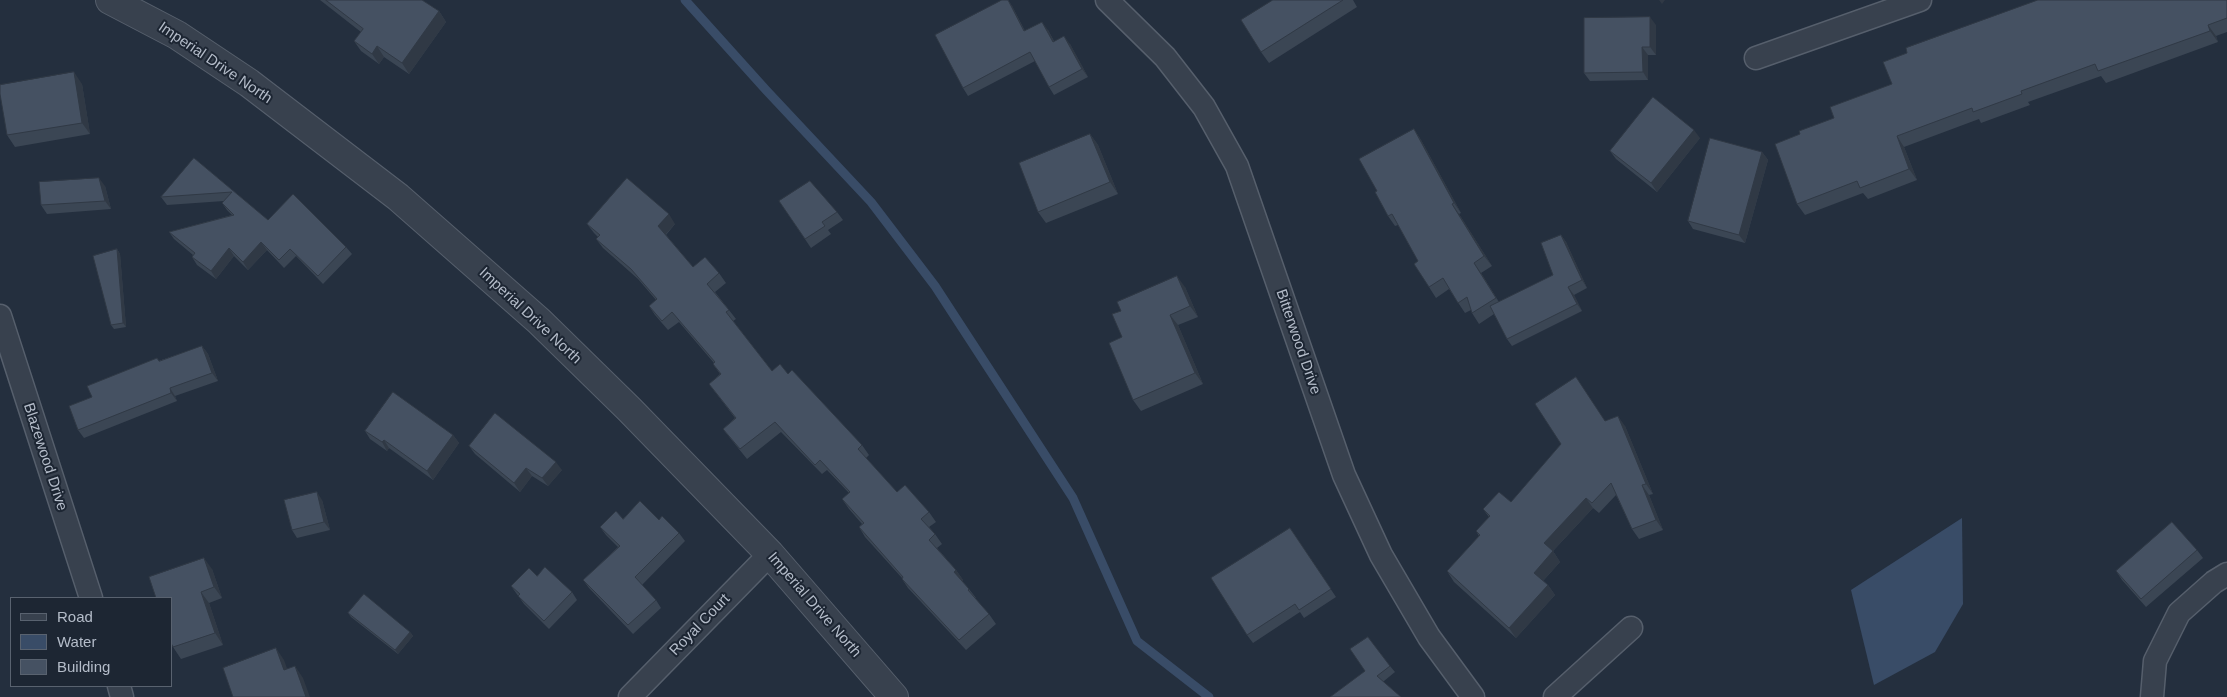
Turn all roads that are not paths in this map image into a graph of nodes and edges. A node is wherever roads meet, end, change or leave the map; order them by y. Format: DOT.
graph roads {
  1 [pos="110,0"];
  2 [pos="1107,0"];
  3 [pos="1920,0"];
  4 [pos="1756,58"];
  5 [pos="0,316"];
  6 [pos="770,554"];
  7 [pos="2227,574"];
  8 [pos="91,597"];
  9 [pos="1631,628"];
  10 [pos="630,697"];
  11 [pos="894,697"];
  12 [pos="1473,697"];
  13 [pos="1555,697"];
  14 [pos="2152,697"];
  1 -- 6 [label="street, Imperial Drive North"];
  2 -- 12 [label="street, Bitterwood Drive"];
  3 -- 4 [label="street"];
  5 -- 8 [label="street, Blazewood Drive"];
  6 -- 10 [label="street, Royal Court"];
  6 -- 11 [label="street, Imperial Drive North"];
  7 -- 14 [label="street"];
  9 -- 13 [label="street"];
}
